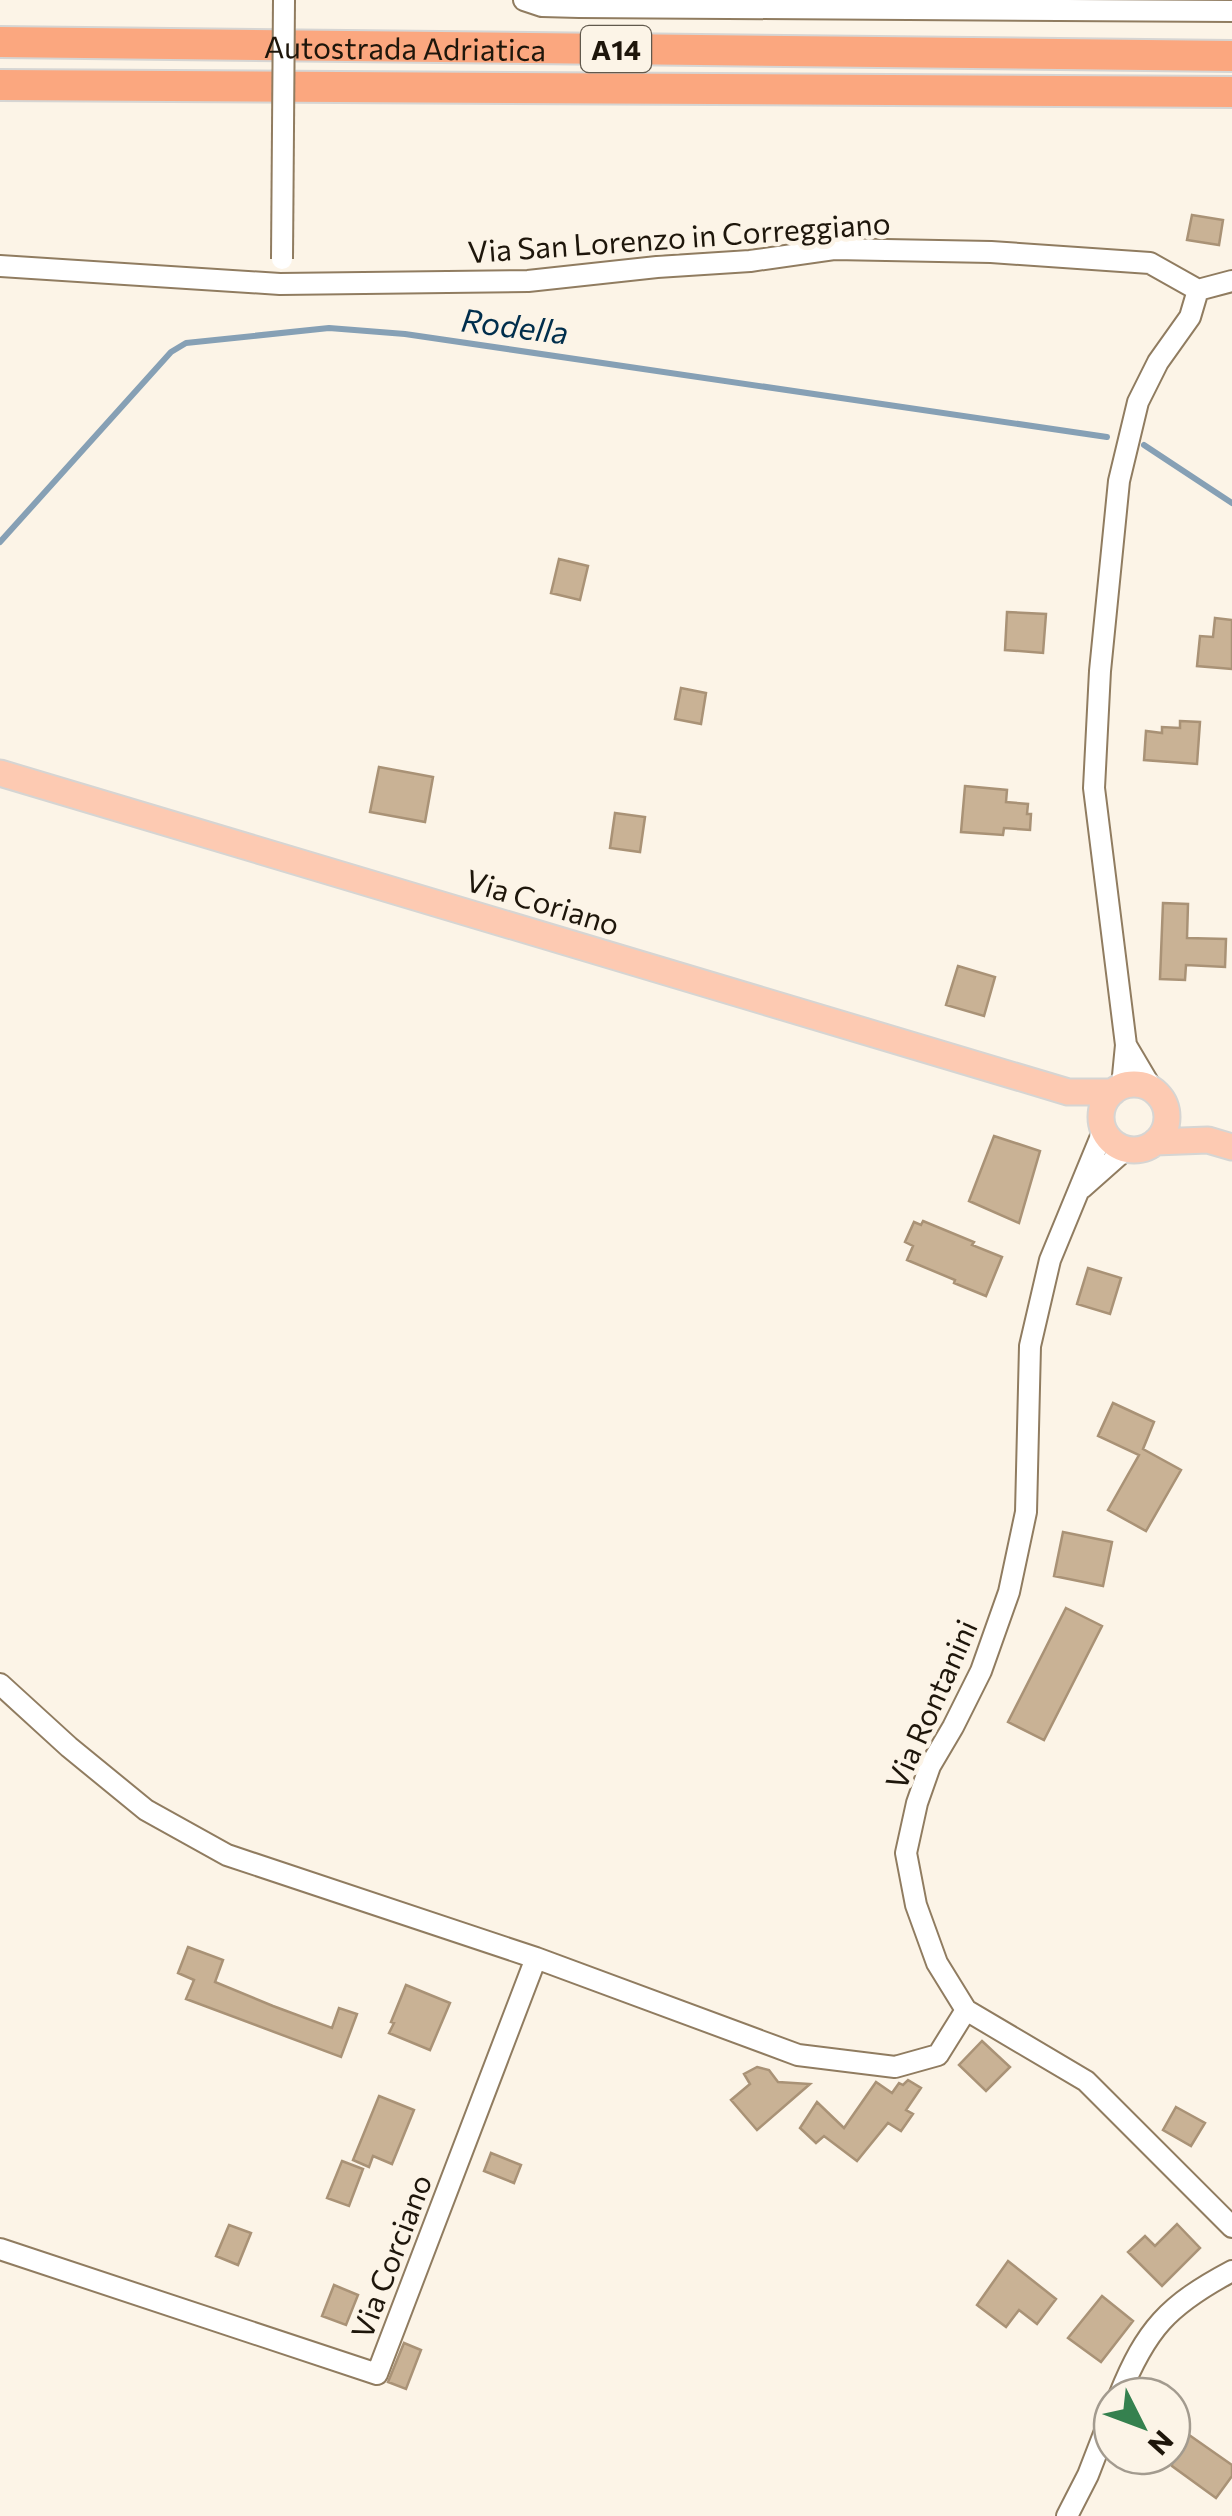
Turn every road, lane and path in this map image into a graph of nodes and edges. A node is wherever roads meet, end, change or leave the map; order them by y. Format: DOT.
graph roads {
  1 [pos="284,0"];
  2 [pos="524,0"];
  3 [pos="1232,11"];
  4 [pos="0,42"];
  5 [pos="1232,56"];
  6 [pos="0,85"];
  7 [pos="1232,92"];
  8 [pos="0,266"];
  9 [pos="1232,280"];
  10 [pos="280,284"];
  11 [pos="1198,290"];
  12 [pos="0,773"];
  13 [pos="1126,1045"];
  14 [pos="1118,1089"];
  15 [pos="1068,1092"];
  16 [pos="1158,1097"];
  17 [pos="1102,1124"];
  18 [pos="1155,1142"];
  19 [pos="1220,1143"];
  20 [pos="1126,1148"];
  21 [pos="1077,1193"];
  22 [pos="0,1684"];
  23 [pos="536,1958"];
  24 [pos="966,2010"];
  25 [pos="1232,2227"];
  26 [pos="0,2249"];
  27 [pos="1232,2271"];
  28 [pos="1127,2376"];
  29 [pos="1092,2464"];
  30 [pos="1067,2516"];
  1 -- 10 [label="street, bridge"];
  2 -- 3 [label="street"];
  4 -- 5 [label="highway, Autostrada Adriatica / A14"];
  6 -- 7 [label="highway, Autostrada Adriatica / A14"];
  8 -- 10 [label="street, Via San Lorenzo in Correggiano"];
  9 -- 11 [label="street"];
  10 -- 11 [label="street, Via San Lorenzo in Correggiano"];
  11 -- 13 [label="street"];
  12 -- 15 [label="main road, Via Coriano"];
  13 -- 14 [label="street"];
  13 -- 16 [label="street"];
  14 -- 15 [label="main road, Via Coriano"];
  14 -- 16 [label="main road"];
  14 -- 17 [label="main road"];
  15 -- 17 [label="main road, Via Coriano"];
  16 -- 18 [label="main road"];
  16 -- 19 [label="main road"];
  17 -- 20 [label="main road"];
  17 -- 21 [label="street, Via Rontanini"];
  18 -- 19 [label="main road"];
  18 -- 20 [label="main road"];
  20 -- 21 [label="street, Via Rontanini"];
  21 -- 24 [label="street, Via Rontanini"];
  22 -- 23 [label="street"];
  23 -- 24 [label="street"];
  23 -- 26 [label="street, Via Corciano"];
  24 -- 25 [label="street, Via Rontanini"];
  27 -- 28 [label="street"];
  29 -- 30 [label="street"];
}
